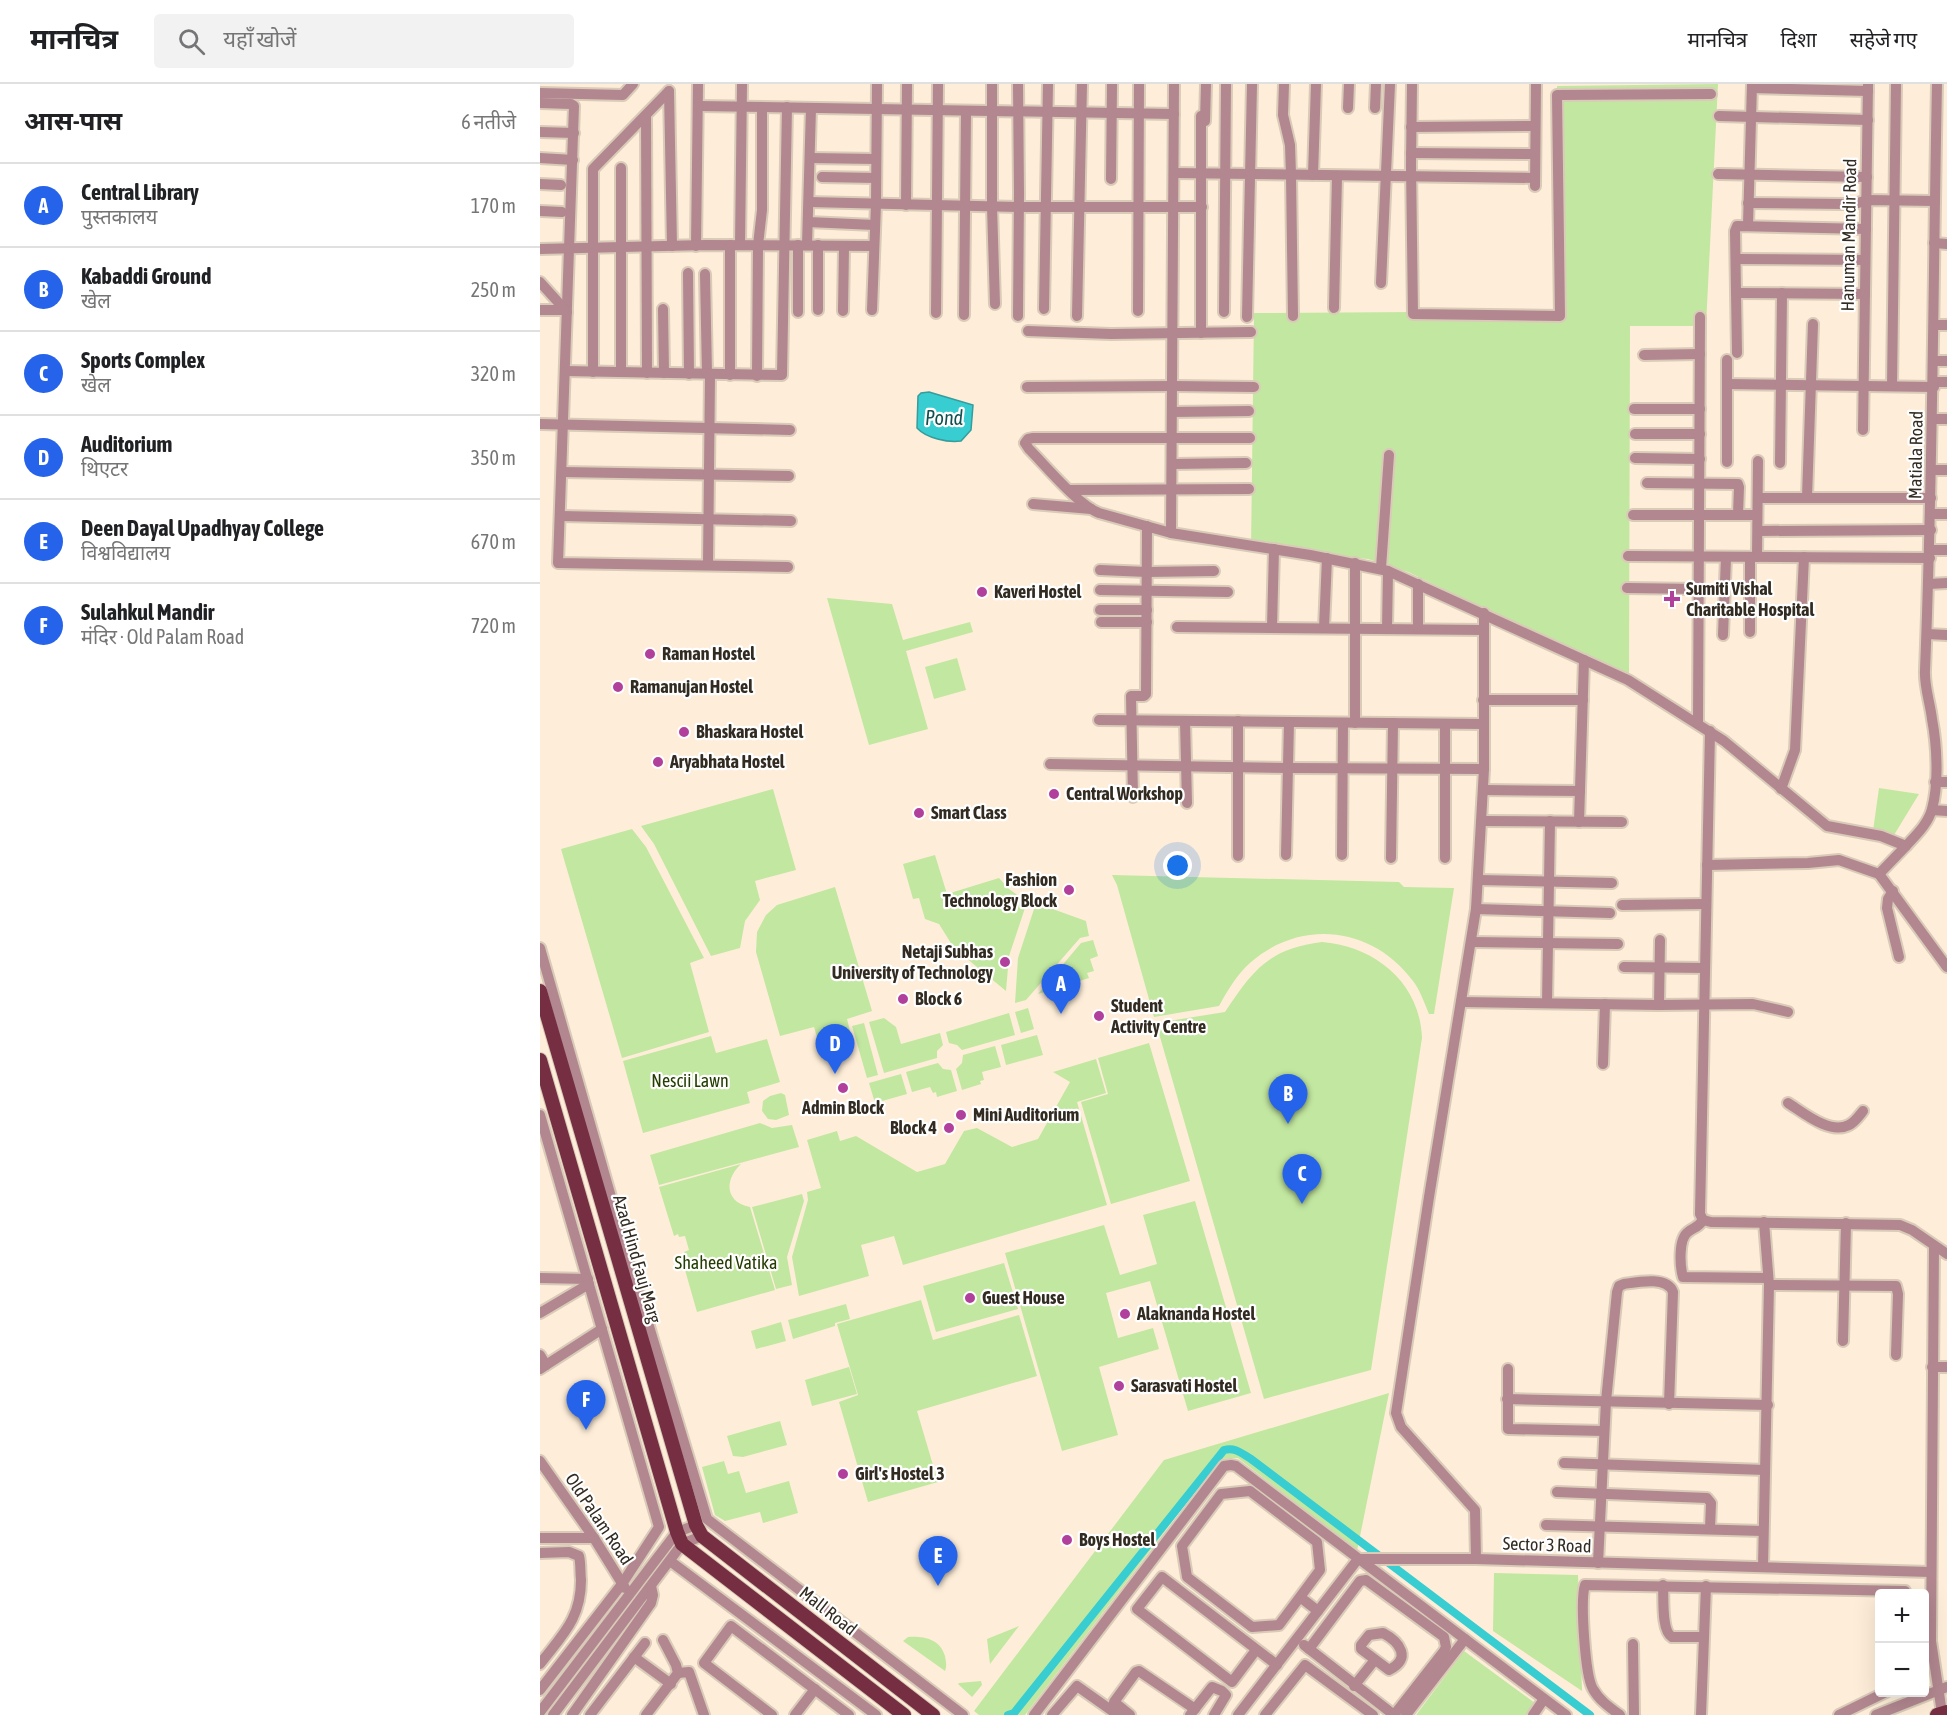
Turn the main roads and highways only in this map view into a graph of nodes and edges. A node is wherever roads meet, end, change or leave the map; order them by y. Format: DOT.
graph roads {
  1 [pos="540,991"];
  2 [pos="540,1060"];
  3 [pos="701,1527"];
  4 [pos="680,1538"];
  5 [pos="904,1715"];
  6 [pos="933,1715"];
  1 -- 3 [label="main road, Azad Hind Fauj Marg"];
  2 -- 4 [label="main road, Azad Hind Fauj Marg"];
  3 -- 6 [label="main road, Mall Road"];
  4 -- 5 [label="main road, Mall Road"];
}
